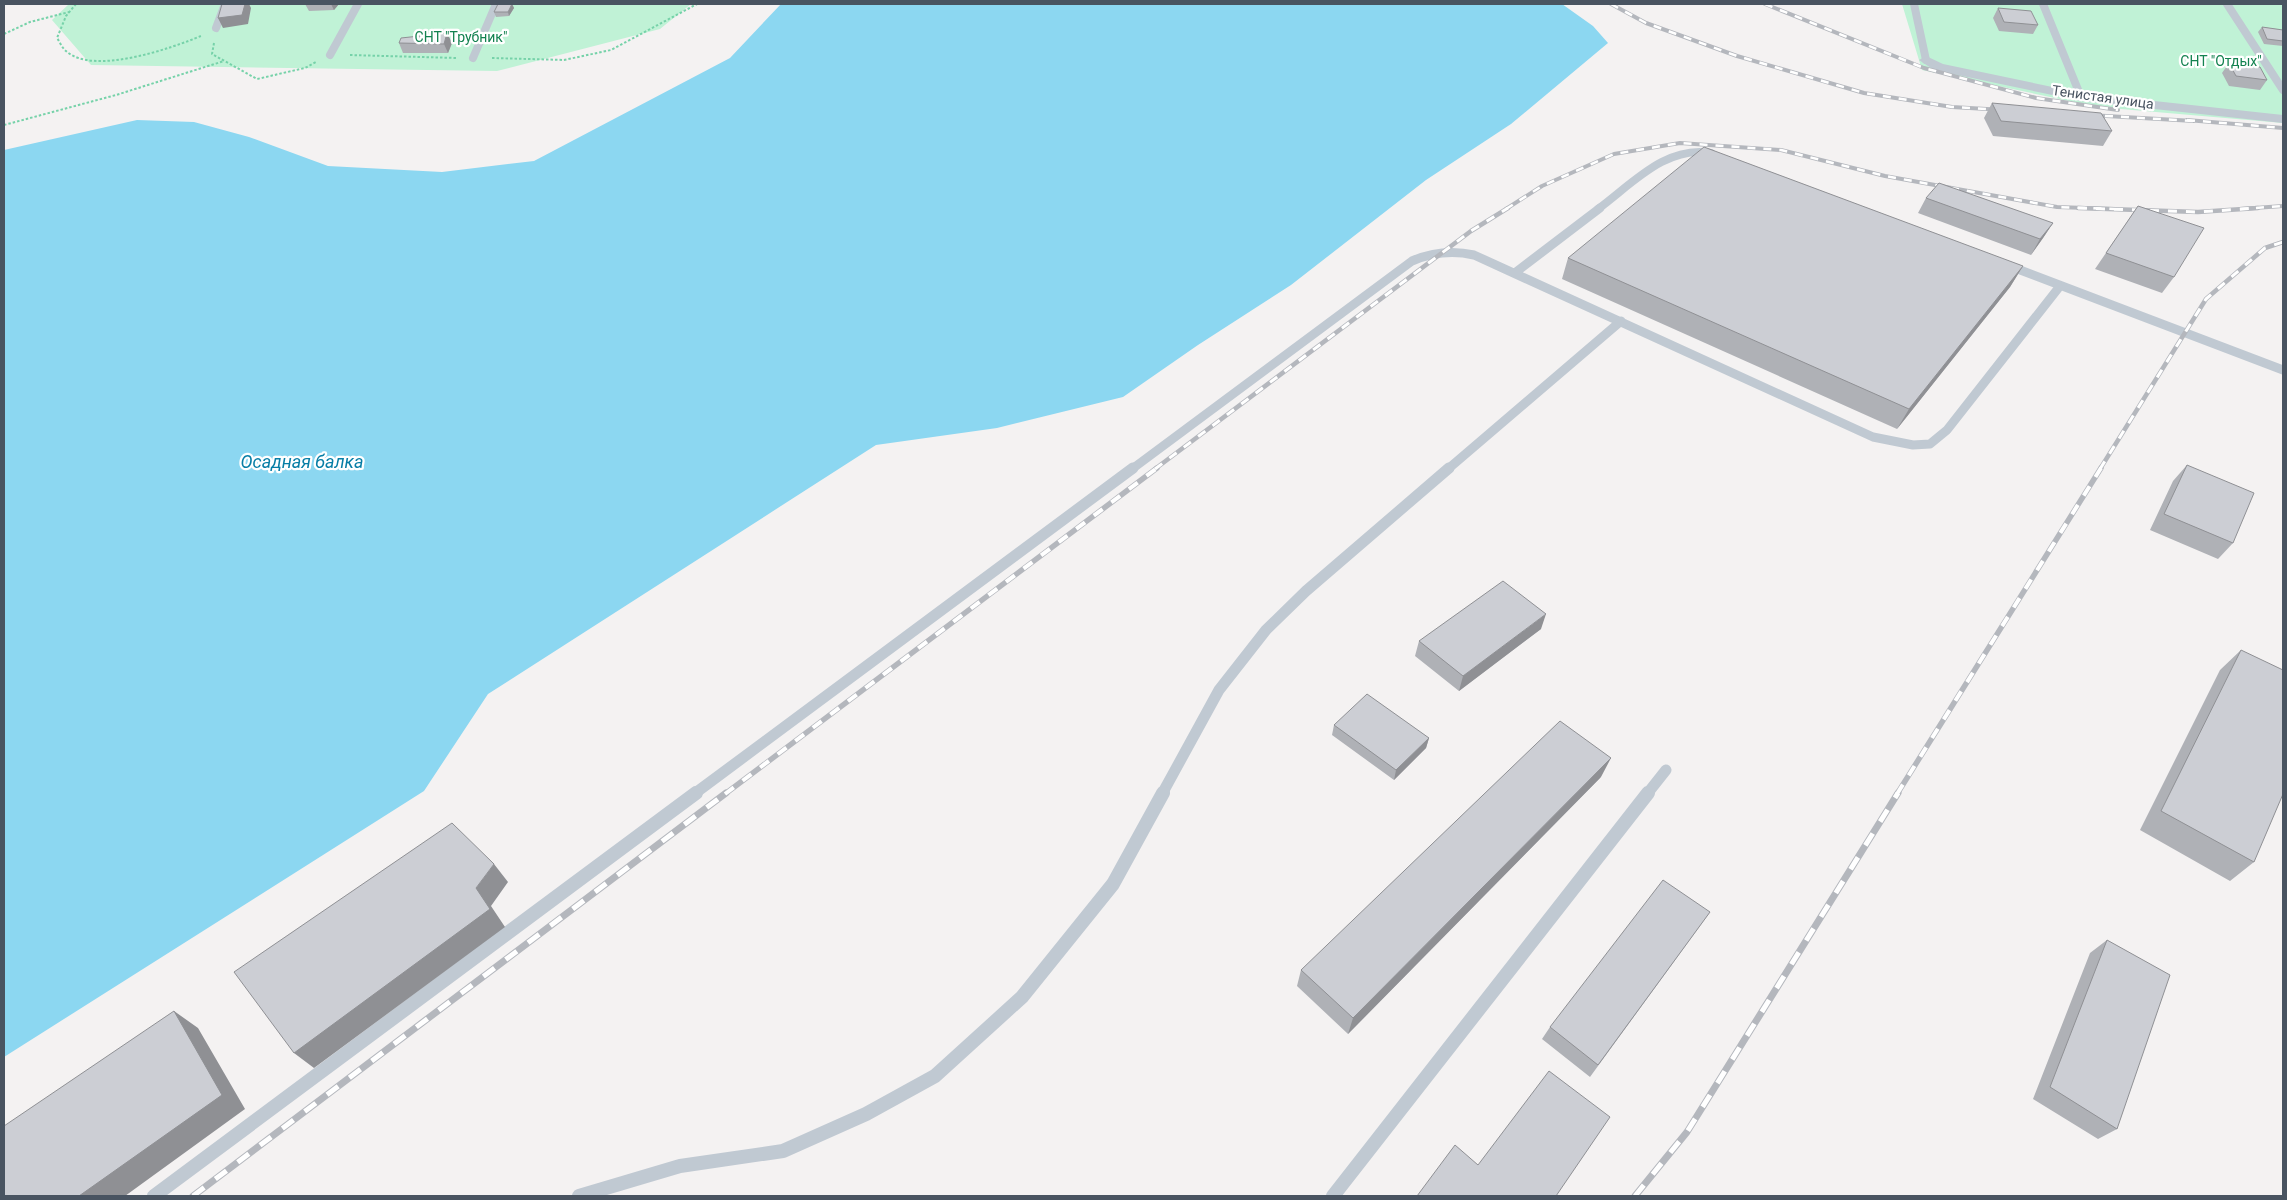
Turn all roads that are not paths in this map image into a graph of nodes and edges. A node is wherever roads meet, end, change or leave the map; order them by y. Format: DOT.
graph roads {
  1 [pos="225,4"];
  2 [pos="358,4"];
  3 [pos="496,4"];
  4 [pos="1914,4"];
  5 [pos="2043,4"];
  6 [pos="2227,4"];
  7 [pos="216,28"];
  8 [pos="330,55"];
  9 [pos="473,58"];
  10 [pos="1926,60"];
  11 [pos="2283,90"];
  12 [pos="2081,97"];
  13 [pos="2283,119"];
  14 [pos="1719,155"];
  15 [pos="1996,261"];
  16 [pos="1516,272"];
  17 [pos="2060,286"];
  18 [pos="1621,321"];
  19 [pos="2283,370"];
  20 [pos="1666,770"];
  21 [pos="154,1196"];
  22 [pos="579,1196"];
  23 [pos="1333,1196"];
  1 -- 7 [label="lane"];
  2 -- 8 [label="lane"];
  3 -- 9 [label="lane"];
  4 -- 10 [label="lane"];
  5 -- 12 [label="lane"];
  6 -- 11 [label="lane"];
  10 -- 12 [label="street, Тенистая улица"];
  12 -- 13 [label="street, Тенистая улица"];
  14 -- 16 [label="lane"];
  15 -- 17 [label="lane"];
  16 -- 18 [label="lane"];
  16 -- 21 [label="lane"];
  17 -- 18 [label="lane"];
  17 -- 19 [label="lane"];
  18 -- 22 [label="lane"];
  20 -- 23 [label="lane"];
}
